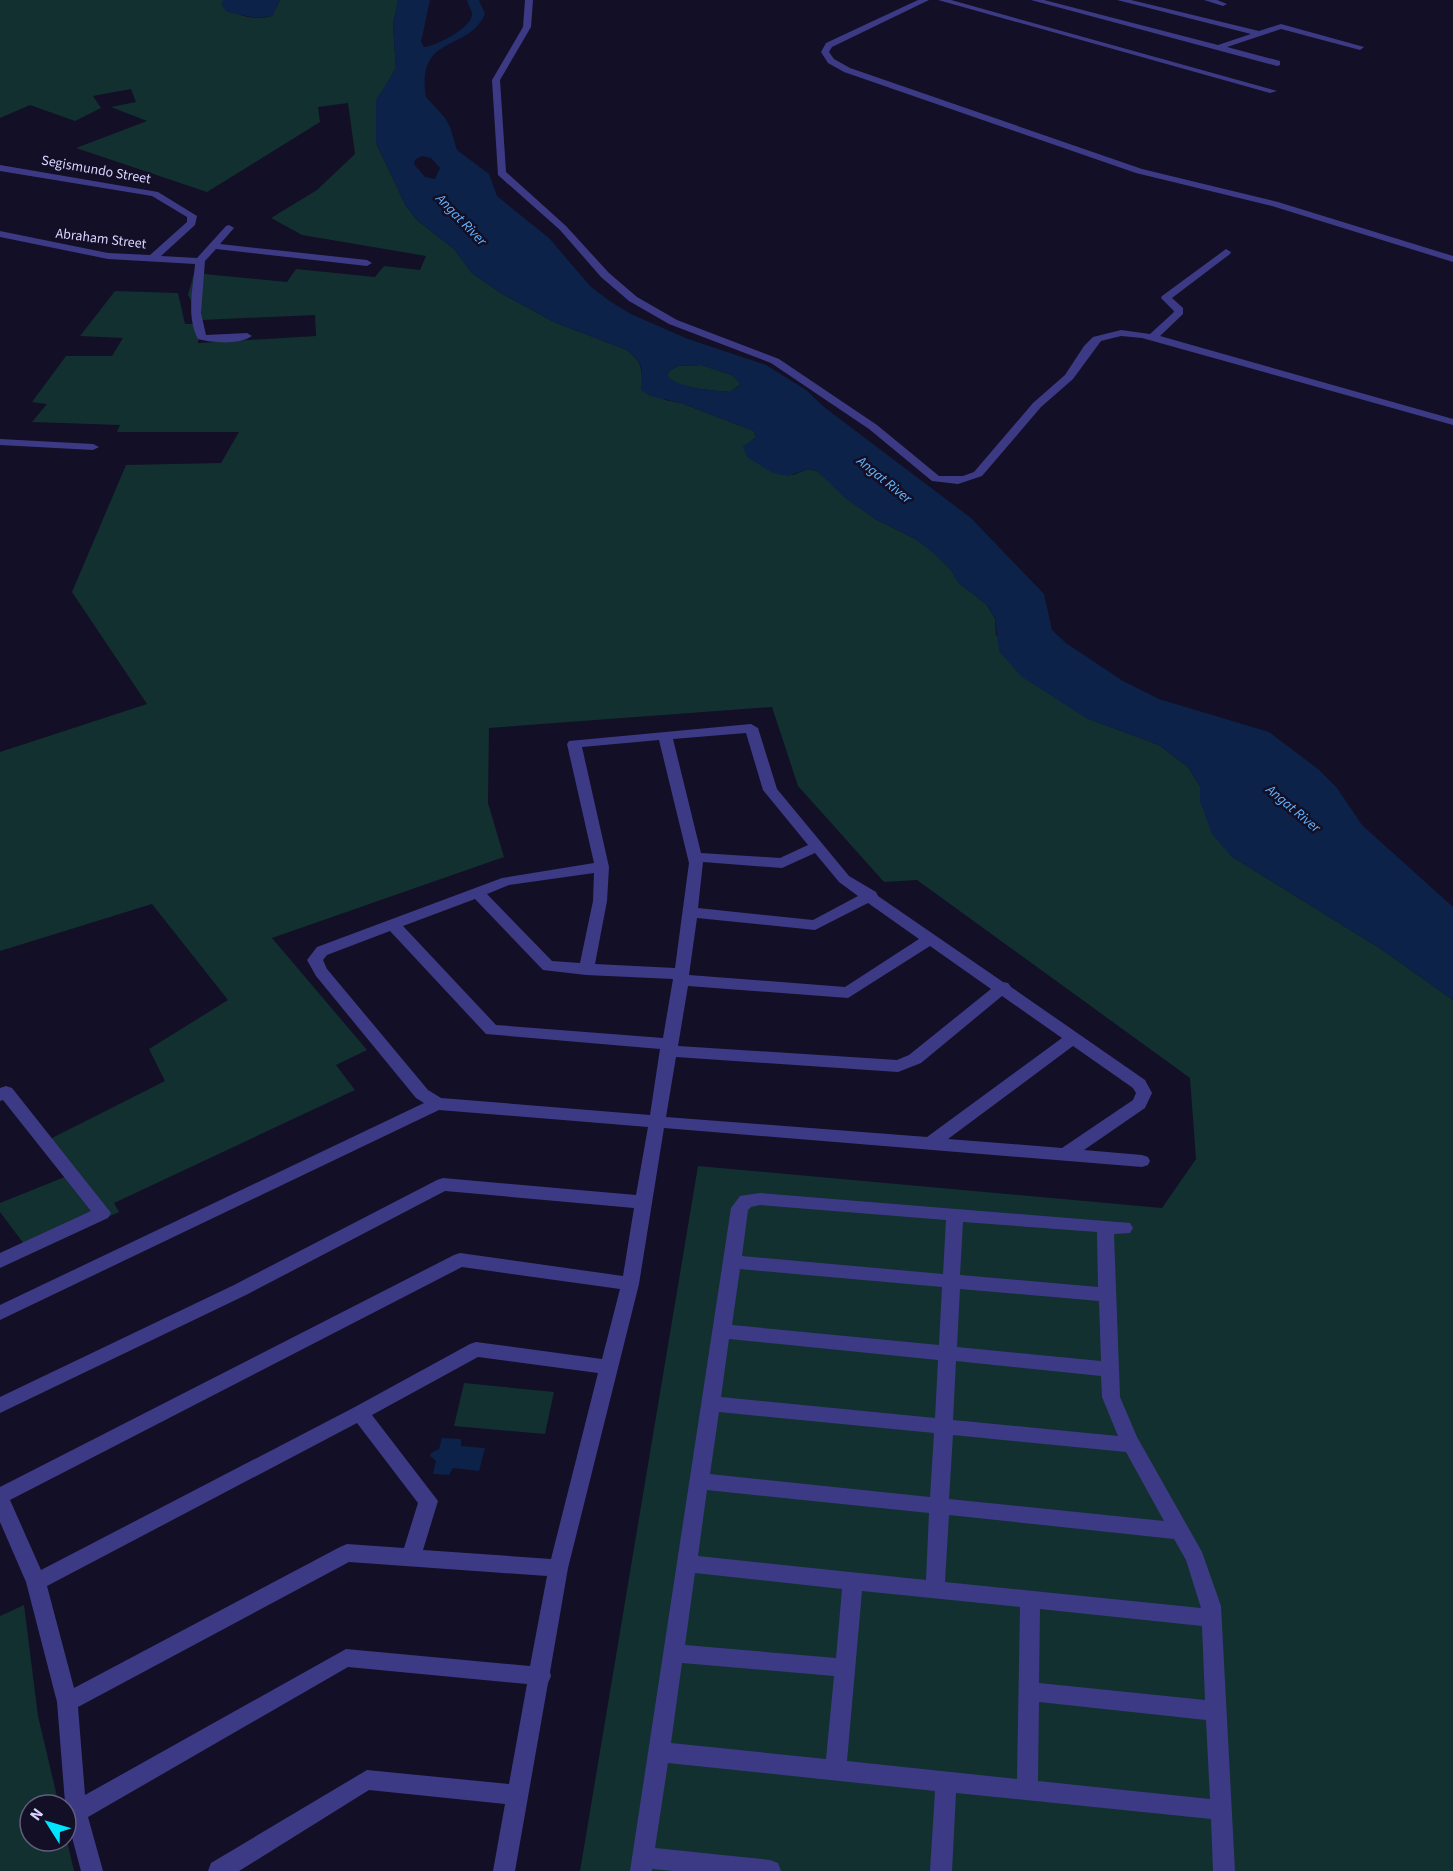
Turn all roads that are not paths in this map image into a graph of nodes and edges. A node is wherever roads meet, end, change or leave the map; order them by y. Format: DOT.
graph roads {
  1 [pos="529,0"];
  2 [pos="924,0"];
  3 [pos="942,0"];
  4 [pos="1035,0"];
  5 [pos="1121,0"];
  6 [pos="1208,0"];
  7 [pos="1222,4"];
  8 [pos="1263,34"];
  9 [pos="1220,47"];
  10 [pos="1360,47"];
  11 [pos="1277,63"];
  12 [pos="1273,91"];
  13 [pos="0,168"];
  14 [pos="229,228"];
  15 [pos="0,234"];
  16 [pos="213,246"];
  17 [pos="1226,252"];
  18 [pos="152,259"];
  19 [pos="1453,259"];
  20 [pos="200,261"];
  21 [pos="367,263"];
  22 [pos="247,336"];
  23 [pos="1152,338"];
  24 [pos="1453,422"];
  25 [pos="0,442"];
  26 [pos="93,447"];
  27 [pos="665,736"];
  28 [pos="816,847"];
  29 [pos="694,857"];
  30 [pos="602,867"];
  31 [pos="477,892"];
  32 [pos="871,895"];
  33 [pos="689,912"];
  34 [pos="392,924"];
  35 [pos="931,938"];
  36 [pos="586,970"];
  37 [pos="680,977"];
  38 [pos="1003,987"];
  39 [pos="1073,1038"];
  40 [pos="668,1048"];
  41 [pos="0,1095"];
  42 [pos="437,1104"];
  43 [pos="657,1122"];
  44 [pos="931,1143"];
  45 [pos="1066,1155"];
  46 [pos="1142,1161"];
  47 [pos="644,1202"];
  48 [pos="955,1214"];
  49 [pos="0,1261"];
  50 [pos="732,1262"];
  51 [pos="951,1281"];
  52 [pos="630,1284"];
  53 [pos="1107,1295"];
  54 [pos="0,1313"];
  55 [pos="722,1331"];
  56 [pos="948,1353"];
  57 [pos="607,1367"];
  58 [pos="1109,1369"];
  59 [pos="711,1404"];
  60 [pos="0,1405"];
  61 [pos="360,1413"];
  62 [pos="944,1427"];
  63 [pos="1131,1445"];
  64 [pos="699,1481"];
  65 [pos="0,1498"];
  66 [pos="939,1506"];
  67 [pos="1180,1531"];
  68 [pos="410,1559"];
  69 [pos="687,1564"];
  70 [pos="558,1568"];
  71 [pos="853,1581"];
  72 [pos="36,1582"];
  73 [pos="935,1589"];
  74 [pos="1030,1599"];
  75 [pos="1212,1618"];
  76 [pos="674,1653"];
  77 [pos="844,1668"];
  78 [pos="541,1676"];
  79 [pos="1028,1691"];
  80 [pos="67,1702"];
  81 [pos="1216,1711"];
  82 [pos="659,1752"];
  83 [pos="836,1769"];
  84 [pos="946,1781"];
  85 [pos="1027,1790"];
  86 [pos="74,1793"];
  87 [pos="519,1795"];
  88 [pos="1221,1810"];
  89 [pos="78,1811"];
  90 [pos="78,1819"];
  91 [pos="642,1864"];
  92 [pos="92,1871"];
  93 [pos="219,1871"];
  94 [pos="504,1871"];
  95 [pos="770,1871"];
  96 [pos="941,1871"];
  97 [pos="1224,1871"];
  1 -- 23 [label="street"];
  2 -- 19 [label="street"];
  3 -- 12 [label="street"];
  4 -- 9 [label="street"];
  5 -- 8 [label="street"];
  6 -- 7 [label="street"];
  8 -- 9 [label="street"];
  8 -- 10 [label="street"];
  9 -- 11 [label="street"];
  13 -- 18 [label="street, Segismundo Street"];
  14 -- 16 [label="street"];
  15 -- 18 [label="street, Abraham Street"];
  16 -- 20 [label="street"];
  16 -- 21 [label="street"];
  17 -- 23 [label="street"];
  18 -- 20 [label="street, Abraham Street"];
  20 -- 22 [label="street"];
  23 -- 24 [label="street"];
  25 -- 26 [label="street"];
  27 -- 28 [label="street"];
  27 -- 29 [label="street"];
  27 -- 30 [label="street"];
  28 -- 29 [label="street"];
  28 -- 32 [label="street"];
  29 -- 33 [label="street"];
  30 -- 31 [label="street"];
  30 -- 36 [label="street"];
  31 -- 34 [label="street"];
  31 -- 36 [label="street"];
  32 -- 33 [label="street"];
  32 -- 35 [label="street"];
  33 -- 37 [label="street"];
  34 -- 40 [label="street"];
  34 -- 42 [label="street"];
  35 -- 37 [label="street"];
  35 -- 38 [label="street"];
  36 -- 37 [label="street"];
  37 -- 40 [label="street"];
  38 -- 39 [label="street"];
  38 -- 40 [label="street"];
  39 -- 44 [label="street"];
  39 -- 45 [label="street"];
  40 -- 43 [label="street"];
  41 -- 49 [label="street"];
  42 -- 43 [label="street"];
  42 -- 54 [label="street"];
  43 -- 44 [label="street"];
  43 -- 47 [label="street"];
  44 -- 45 [label="street"];
  45 -- 46 [label="street"];
  47 -- 52 [label="street"];
  47 -- 60 [label="street"];
  48 -- 50 [label="street"];
  48 -- 51 [label="street"];
  48 -- 53 [label="street"];
  50 -- 51 [label="street"];
  50 -- 55 [label="street"];
  51 -- 53 [label="street"];
  51 -- 56 [label="street"];
  52 -- 57 [label="street"];
  52 -- 65 [label="street"];
  53 -- 58 [label="street"];
  55 -- 56 [label="street"];
  55 -- 59 [label="street"];
  56 -- 58 [label="street"];
  56 -- 62 [label="street"];
  57 -- 61 [label="street"];
  57 -- 70 [label="street"];
  58 -- 63 [label="street"];
  59 -- 62 [label="street"];
  59 -- 64 [label="street"];
  61 -- 68 [label="street"];
  61 -- 72 [label="street"];
  62 -- 63 [label="street"];
  62 -- 66 [label="street"];
  63 -- 67 [label="street"];
  64 -- 66 [label="street"];
  64 -- 69 [label="street"];
  65 -- 72 [label="street"];
  66 -- 67 [label="street"];
  66 -- 73 [label="street"];
  67 -- 75 [label="street"];
  68 -- 70 [label="street"];
  68 -- 80 [label="street"];
  69 -- 71 [label="street"];
  69 -- 76 [label="street"];
  70 -- 78 [label="street"];
  71 -- 73 [label="street"];
  71 -- 77 [label="street"];
  72 -- 80 [label="street"];
  73 -- 74 [label="street"];
  74 -- 75 [label="street"];
  74 -- 79 [label="street"];
  75 -- 81 [label="street"];
  76 -- 77 [label="street"];
  76 -- 82 [label="street"];
  77 -- 83 [label="street"];
  78 -- 87 [label="street"];
  78 -- 89 [label="street"];
  79 -- 81 [label="street"];
  79 -- 85 [label="street"];
  80 -- 86 [label="street"];
  81 -- 88 [label="street"];
  82 -- 83 [label="street"];
  82 -- 91 [label="street"];
  83 -- 84 [label="street"];
  84 -- 85 [label="street"];
  84 -- 96 [label="street"];
  85 -- 88 [label="street"];
  87 -- 93 [label="street"];
  87 -- 94 [label="street"];
  88 -- 97 [label="street"];
  90 -- 92 [label="street"];
  91 -- 95 [label="street"];
}
